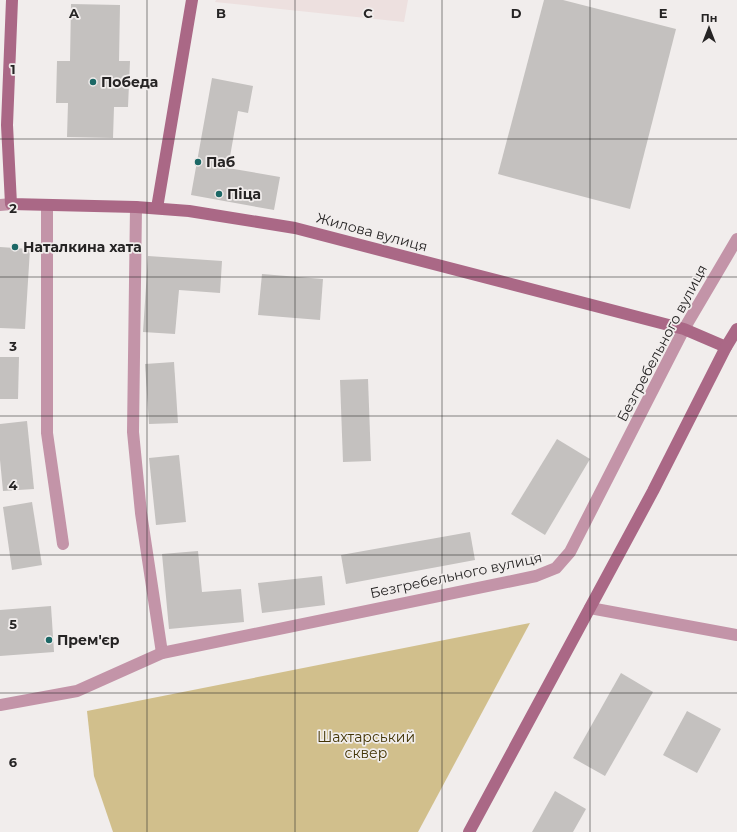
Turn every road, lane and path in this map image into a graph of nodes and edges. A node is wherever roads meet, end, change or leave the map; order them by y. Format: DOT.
graph roads {
  1 [pos="12,0"];
  2 [pos="192,0"];
  3 [pos="5,205"];
  4 [pos="47,206"];
  5 [pos="136,207"];
  6 [pos="157,208"];
  7 [pos="737,239"];
  8 [pos="684,329"];
  9 [pos="737,329"];
  10 [pos="726,347"];
  11 [pos="63,544"];
  12 [pos="590,608"];
  13 [pos="737,636"];
  14 [pos="162,653"];
  15 [pos="0,705"];
  16 [pos="469,832"];
  1 -- 3 [label="street"];
  2 -- 6 [label="street"];
  3 -- 4 [label="street, Жилова вулиця"];
  4 -- 5 [label="street, Жилова вулиця"];
  4 -- 11 [label="street"];
  5 -- 6 [label="street, Жилова вулиця"];
  5 -- 14 [label="street"];
  6 -- 8 [label="street, Жилова вулиця"];
  7 -- 8 [label="street, Безгребельного вулиця"];
  8 -- 10 [label="street, Жилова вулиця"];
  8 -- 14 [label="street, Безгребельного вулиця"];
  9 -- 10 [label="street"];
  10 -- 12 [label="street"];
  12 -- 13 [label="street"];
  12 -- 16 [label="street"];
  14 -- 15 [label="street, Безгребельного вулиця"];
}
